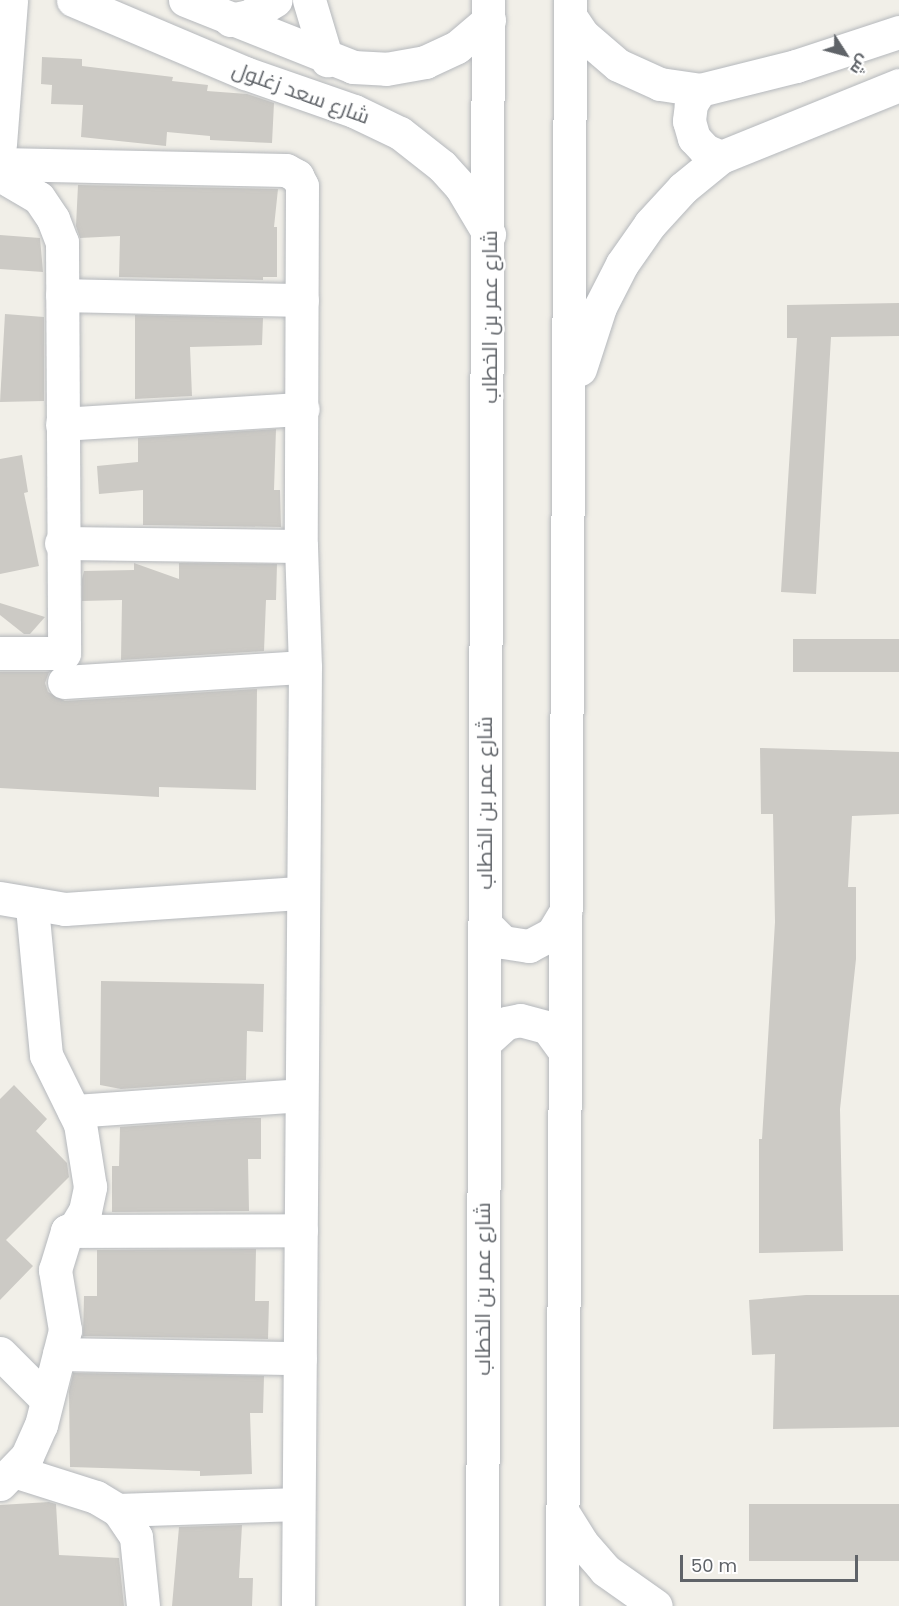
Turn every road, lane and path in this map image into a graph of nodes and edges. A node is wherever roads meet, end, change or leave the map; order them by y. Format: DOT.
graph roads {
  1 [pos="11,0"];
  2 [pos="73,0"];
  3 [pos="185,0"];
  4 [pos="276,0"];
  5 [pos="309,0"];
  6 [pos="570,8"];
  7 [pos="117,9"];
  8 [pos="488,10"];
  9 [pos="230,20"];
  10 [pos="899,32"];
  11 [pos="327,60"];
  12 [pos="386,69"];
  13 [pos="899,85"];
  14 [pos="700,90"];
  15 [pos="377,120"];
  16 [pos="0,144"];
  17 [pos="721,157"];
  18 [pos="0,164"];
  19 [pos="0,175"];
  20 [pos="490,236"];
  21 [pos="62,295"];
  22 [pos="302,300"];
  23 [pos="303,409"];
  24 [pos="569,423"];
  25 [pos="62,424"];
  26 [pos="61,543"];
  27 [pos="301,546"];
  28 [pos="0,653"];
  29 [pos="305,667"];
  30 [pos="64,682"];
  31 [pos="302,893"];
  32 [pos="0,898"];
  33 [pos="32,906"];
  34 [pos="565,912"];
  35 [pos="485,924"];
  36 [pos="485,1042"];
  37 [pos="564,1050"];
  38 [pos="300,1095"];
  39 [pos="74,1111"];
  40 [pos="301,1230"];
  41 [pos="67,1231"];
  42 [pos="0,1353"];
  43 [pos="59,1354"];
  44 [pos="300,1358"];
  45 [pos="46,1399"];
  46 [pos="7,1477"];
  47 [pos="298,1504"];
  48 [pos="118,1510"];
  49 [pos="561,1511"];
  50 [pos="143,1606"];
  51 [pos="298,1606"];
  52 [pos="482,1606"];
  53 [pos="562,1606"];
  54 [pos="656,1606"];
  1 -- 16 [label="street"];
  2 -- 7 [label="street, شارع سعد زغلول"];
  3 -- 9 [label="street, شارع سعد زغلول"];
  4 -- 9 [label="street"];
  5 -- 11 [label="street"];
  6 -- 14 [label="street"];
  6 -- 24 [label="street"];
  7 -- 15 [label="street, شارع سعد زغلول"];
  8 -- 12 [label="street, شارع سعد زغلول"];
  8 -- 20 [label="street, شارع عمر بن الخطاب"];
  9 -- 11 [label="street, شارع سعد زغلول"];
  10 -- 14 [label="street"];
  11 -- 12 [label="street, شارع سعد زغلول"];
  12 -- 15 [label="street"];
  13 -- 17 [label="street"];
  14 -- 17 [label="street"];
  15 -- 20 [label="street, شارع سعد زغلول"];
  17 -- 24 [label="street"];
  18 -- 22 [label="street"];
  19 -- 21 [label="street"];
  20 -- 35 [label="street, شارع عمر بن الخطاب"];
  21 -- 22 [label="street"];
  21 -- 25 [label="street"];
  22 -- 23 [label="street"];
  23 -- 25 [label="street"];
  23 -- 27 [label="street"];
  24 -- 34 [label="street"];
  25 -- 26 [label="street"];
  26 -- 27 [label="street"];
  26 -- 28 [label="street"];
  27 -- 29 [label="street"];
  29 -- 30 [label="street"];
  29 -- 31 [label="street"];
  31 -- 33 [label="street"];
  31 -- 38 [label="street"];
  32 -- 33 [label="street"];
  33 -- 39 [label="street"];
  34 -- 35 [label="street"];
  34 -- 37 [label="street"];
  35 -- 36 [label="street, شارع عمر بن الخطاب"];
  36 -- 37 [label="street"];
  36 -- 52 [label="street, شارع عمر بن الخطاب"];
  37 -- 49 [label="street"];
  38 -- 39 [label="street"];
  38 -- 40 [label="street"];
  39 -- 41 [label="street"];
  40 -- 41 [label="street"];
  40 -- 44 [label="street"];
  41 -- 43 [label="street"];
  42 -- 45 [label="street"];
  43 -- 44 [label="street"];
  43 -- 45 [label="street"];
  44 -- 47 [label="street"];
  45 -- 46 [label="street"];
  46 -- 48 [label="street"];
  47 -- 48 [label="street"];
  47 -- 51 [label="street"];
  48 -- 50 [label="street"];
  49 -- 53 [label="street"];
  49 -- 54 [label="street"];
}
